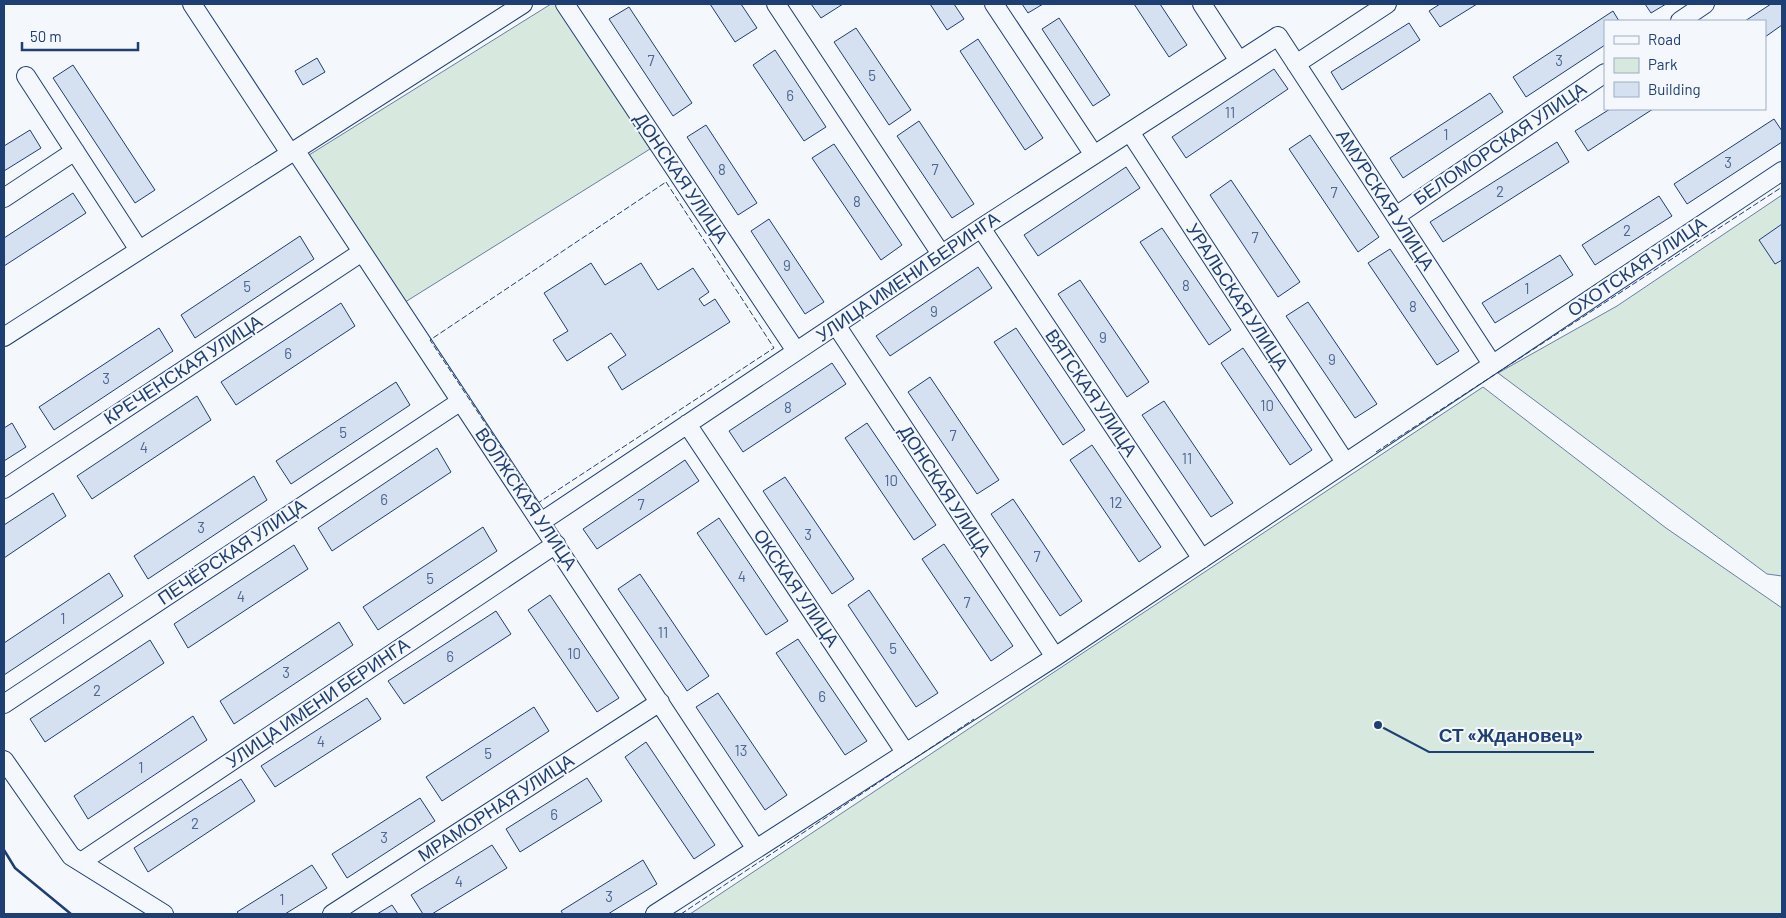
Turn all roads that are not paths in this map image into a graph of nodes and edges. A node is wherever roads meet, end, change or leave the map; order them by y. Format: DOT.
graph roads {
  1 [pos="192,4"];
  2 [pos="523,4"];
  3 [pos="565,4"];
  4 [pos="776,4"];
  5 [pos="994,4"];
  6 [pos="1202,4"];
  7 [pos="1386,4"];
  8 [pos="1705,4"];
  9 [pos="1681,20"];
  10 [pos="1278,36"];
  11 [pos="1239,61"];
  12 [pos="1296,64"];
  13 [pos="1604,73"];
  14 [pos="26,76"];
  15 [pos="1130,132"];
  16 [pos="75,151"];
  17 [pos="293,152"];
  18 [pos="1094,155"];
  19 [pos="1782,170"];
  20 [pos="4,198"];
  21 [pos="1396,216"];
  22 [pos="981,228"];
  23 [pos="139,250"];
  24 [pos="362,252"];
  25 [pos="941,254"];
  26 [pos="836,325"];
  27 [pos="4,337"];
  28 [pos="796,352"];
  29 [pos="1492,364"];
  30 [pos="461,400"];
  31 [pos="687,424"];
  32 [pos="1345,462"];
  33 [pos="4,489"];
  34 [pos="541,522"];
  35 [pos="556,544"];
  36 [pos="1202,558"];
  37 [pos="1055,657"];
  38 [pos="660,702"];
  39 [pos="4,704"];
  40 [pos="905,752"];
  41 [pos="4,760"];
  42 [pos="756,849"];
  43 [pos="81,862"];
  44 [pos="164,914"];
  45 [pos="332,914"];
  46 [pos="655,914"];
  1 -- 17 [label="street, ВОЛЖСКАЯ УЛИЦА"];
  2 -- 17 [label="street"];
  3 -- 28 [label="street, ДОНСКАЯ УЛИЦА"];
  4 -- 25 [label="street"];
  5 -- 18 [label="street"];
  6 -- 11 [label="street"];
  7 -- 12 [label="street"];
  8 -- 9 [label="street"];
  10 -- 11 [label="street, УЛИЦА ИМЕНИ БЕРИНГА"];
  10 -- 12 [label="street, АМУРСКАЯ УЛИЦА"];
  11 -- 15 [label="street, УЛИЦА ИМЕНИ БЕРИНГА"];
  12 -- 21 [label="street, АМУРСКАЯ УЛИЦА"];
  13 -- 21 [label="street, БЕЛОМОРСКАЯ УЛИЦА"];
  14 -- 16 [label="street"];
  15 -- 18 [label="street, УЛИЦА ИМЕНИ БЕРИНГА"];
  15 -- 32 [label="street, УРАЛЬСКАЯ УЛИЦА"];
  16 -- 20 [label="street"];
  16 -- 23 [label="street"];
  17 -- 23 [label="street"];
  17 -- 24 [label="street, ВОЛЖСКАЯ УЛИЦА"];
  18 -- 22 [label="street, УЛИЦА ИМЕНИ БЕРИНГА"];
  19 -- 29 [label="street, ОХОТСКАЯ УЛИЦА"];
  21 -- 29 [label="street, АМУРСКАЯ УЛИЦА"];
  22 -- 25 [label="street, УЛИЦА ИМЕНИ БЕРИНГА"];
  22 -- 36 [label="street, ВЯТСКАЯ УЛИЦА"];
  23 -- 27 [label="street"];
  24 -- 30 [label="street, ВОЛЖСКАЯ УЛИЦА"];
  24 -- 33 [label="street, КРЕЧЕНСКАЯ УЛИЦА"];
  25 -- 26 [label="street, УЛИЦА ИМЕНИ БЕРИНГА"];
  26 -- 28 [label="street, УЛИЦА ИМЕНИ БЕРИНГА"];
  26 -- 37 [label="street, ДОНСКАЯ УЛИЦА"];
  28 -- 31 [label="street, УЛИЦА ИМЕНИ БЕРИНГА"];
  29 -- 32 [label="street, ОХОТСКАЯ УЛИЦА"];
  30 -- 34 [label="street, ВОЛЖСКАЯ УЛИЦА"];
  30 -- 39 [label="street, ПЕЧЁРСКАЯ УЛИЦА"];
  31 -- 34 [label="street, УЛИЦА ИМЕНИ БЕРИНГА"];
  31 -- 40 [label="street, ОКСКАЯ УЛИЦА"];
  32 -- 36 [label="street, ОХОТСКАЯ УЛИЦА"];
  34 -- 35 [label="street, ВОЛЖСКАЯ УЛИЦА"];
  35 -- 38 [label="street, ВОЛЖСКАЯ УЛИЦА"];
  35 -- 43 [label="street, УЛИЦА ИМЕНИ БЕРИНГА"];
  36 -- 37 [label="street, ОХОТСКАЯ УЛИЦА"];
  37 -- 40 [label="street, ОХОТСКАЯ УЛИЦА"];
  38 -- 42 [label="street, ВОЛЖСКАЯ УЛИЦА"];
  38 -- 45 [label="street, МРАМОРНАЯ УЛИЦА"];
  40 -- 42 [label="street, ОХОТСКАЯ УЛИЦА"];
  41 -- 43 [label="street"];
  42 -- 46 [label="street, ОХОТСКАЯ УЛИЦА"];
  43 -- 44 [label="street"];
}
